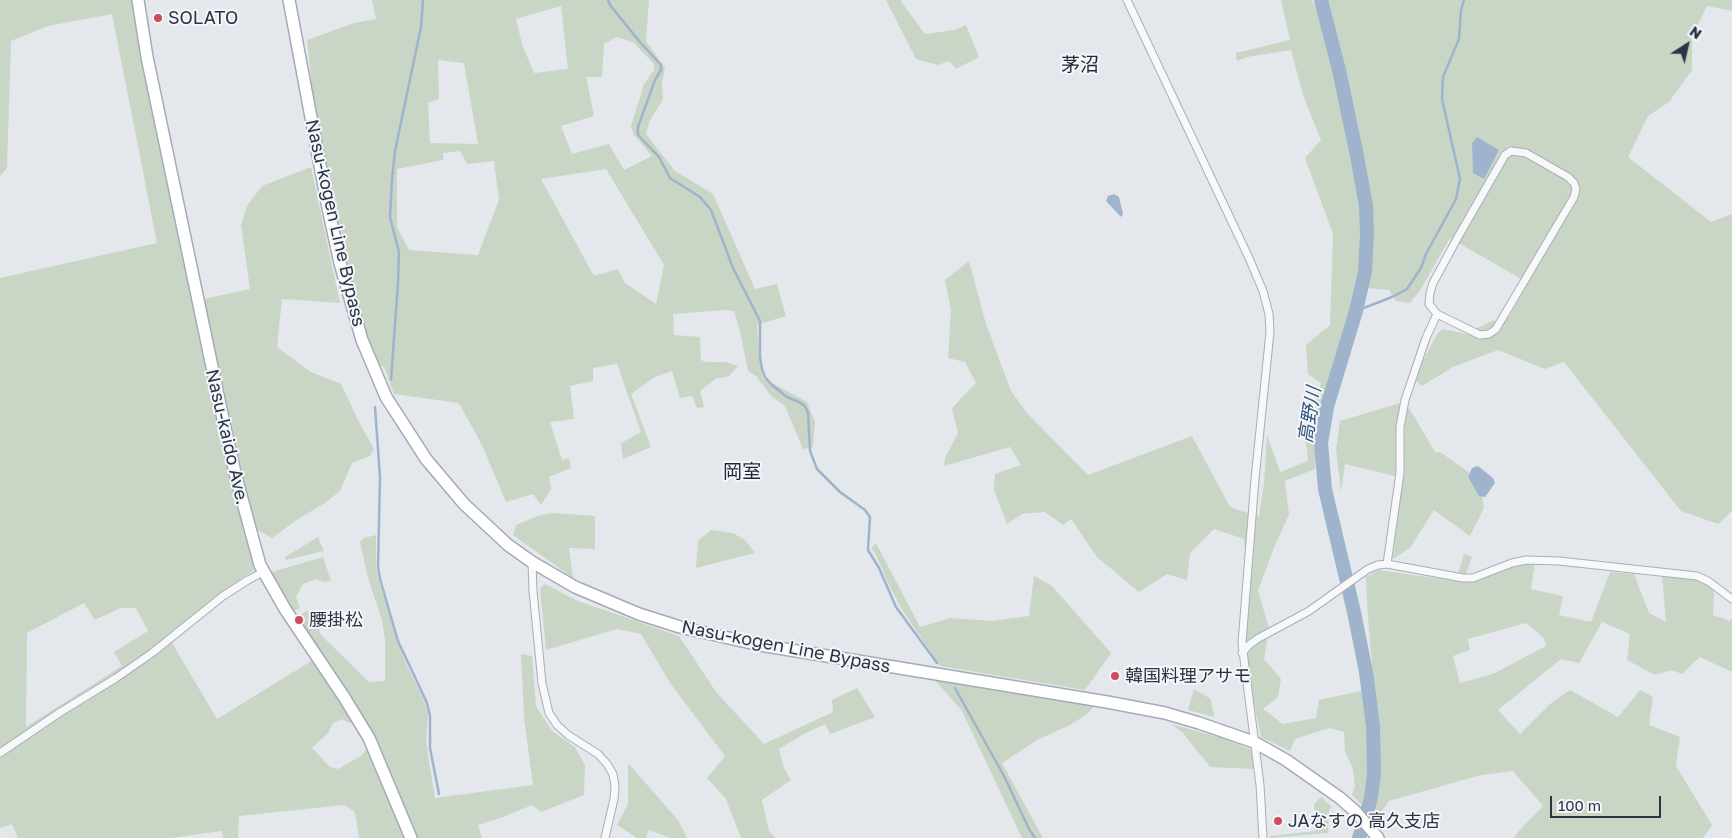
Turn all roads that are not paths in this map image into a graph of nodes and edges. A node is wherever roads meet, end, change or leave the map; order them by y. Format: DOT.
graph roads {
  1 [pos="138,0"];
  2 [pos="288,0"];
  3 [pos="1127,0"];
  4 [pos="1436,314"];
  5 [pos="532,562"];
  6 [pos="1387,564"];
  7 [pos="263,572"];
  8 [pos="1732,599"];
  9 [pos="1242,653"];
  10 [pos="1254,742"];
  11 [pos="0,753"];
  12 [pos="1375,834"];
  13 [pos="411,838"];
  14 [pos="605,838"];
  15 [pos="1263,838"];
  1 -- 7 [label="main road, Nasu-kaido Ave."];
  2 -- 5 [label="main road, Nasu-kogen Line Bypass"];
  3 -- 9 [label="street"];
  4 -- 4 [label="street"];
  4 -- 6 [label="street"];
  5 -- 10 [label="main road, Nasu-kogen Line Bypass"];
  5 -- 14 [label="street"];
  6 -- 8 [label="street"];
  6 -- 9 [label="street"];
  7 -- 11 [label="street"];
  7 -- 13 [label="main road, Nasu-kaido Ave."];
  9 -- 10 [label="street"];
  10 -- 12 [label="main road, Nasu-kogen Line Bypass"];
  10 -- 15 [label="street"];
}
